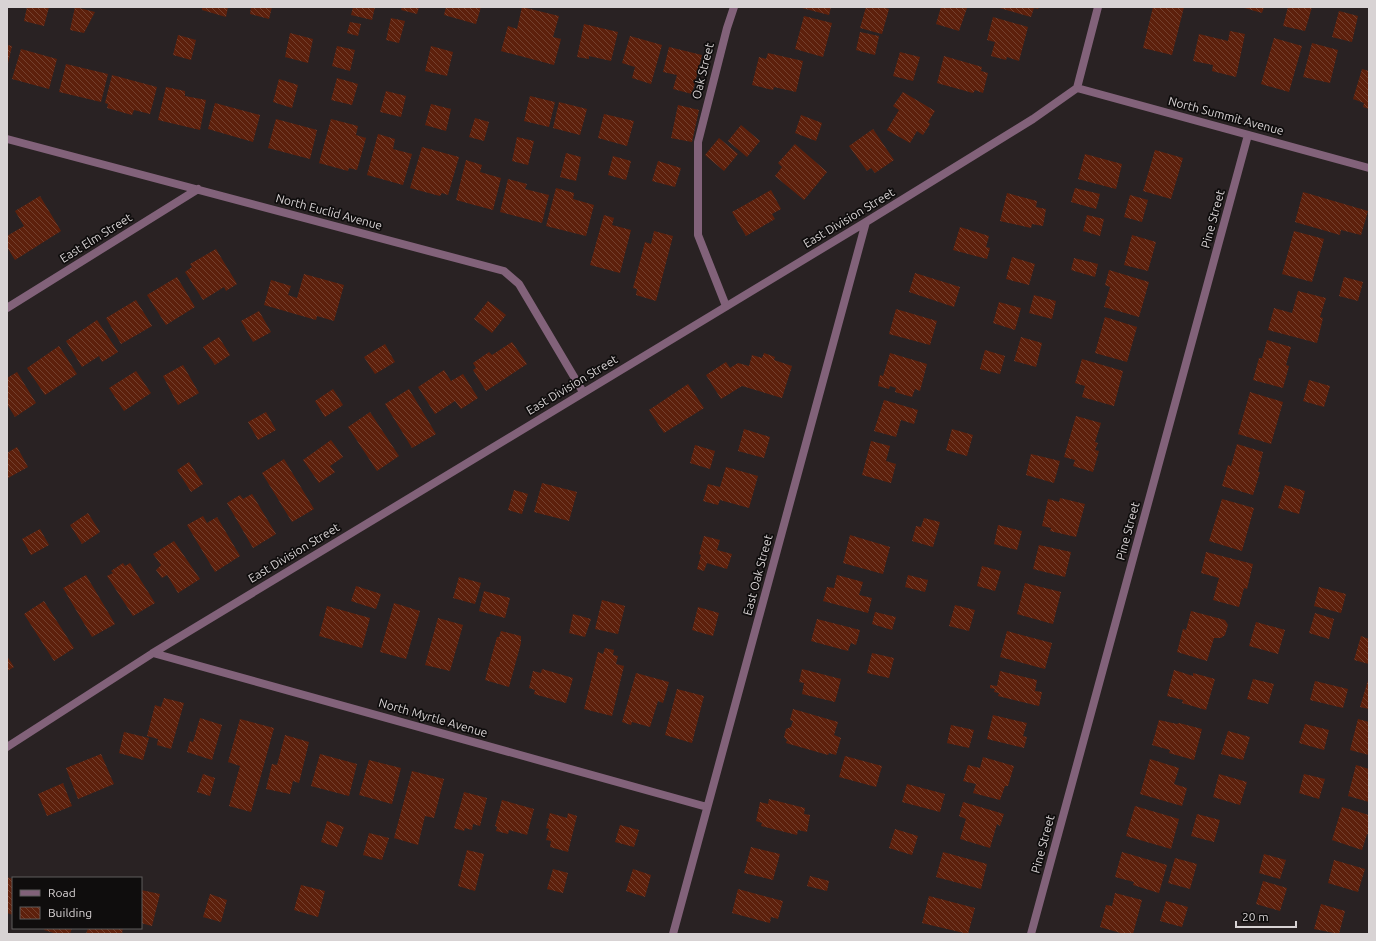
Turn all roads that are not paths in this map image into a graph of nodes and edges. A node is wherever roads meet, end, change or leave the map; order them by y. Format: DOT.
graph roads {
  1 [pos="734,7"];
  2 [pos="1098,7"];
  3 [pos="1077,88"];
  4 [pos="1248,135"];
  5 [pos="7,139"];
  6 [pos="1369,168"];
  7 [pos="198,189"];
  8 [pos="866,222"];
  9 [pos="726,306"];
  10 [pos="7,308"];
  11 [pos="583,392"];
  12 [pos="153,653"];
  13 [pos="7,747"];
  14 [pos="707,806"];
  15 [pos="673,934"];
  16 [pos="1031,934"];
  1 -- 9 [label="street, Oak Street"];
  2 -- 3 [label="street"];
  3 -- 4 [label="street, North Summit Avenue"];
  3 -- 8 [label="street, East Division Street"];
  4 -- 6 [label="street, North Summit Avenue"];
  4 -- 16 [label="street, Pine Street"];
  5 -- 7 [label="street, North Euclid Avenue"];
  7 -- 10 [label="street, East Elm Street"];
  7 -- 11 [label="street, North Euclid Avenue"];
  8 -- 9 [label="street, East Division Street"];
  8 -- 14 [label="street, East Oak Street"];
  9 -- 11 [label="street, East Division Street"];
  11 -- 12 [label="street, East Division Street"];
  12 -- 13 [label="street, East Division Street"];
  12 -- 14 [label="street, North Myrtle Avenue"];
  14 -- 15 [label="street, East Oak Street"];
}
